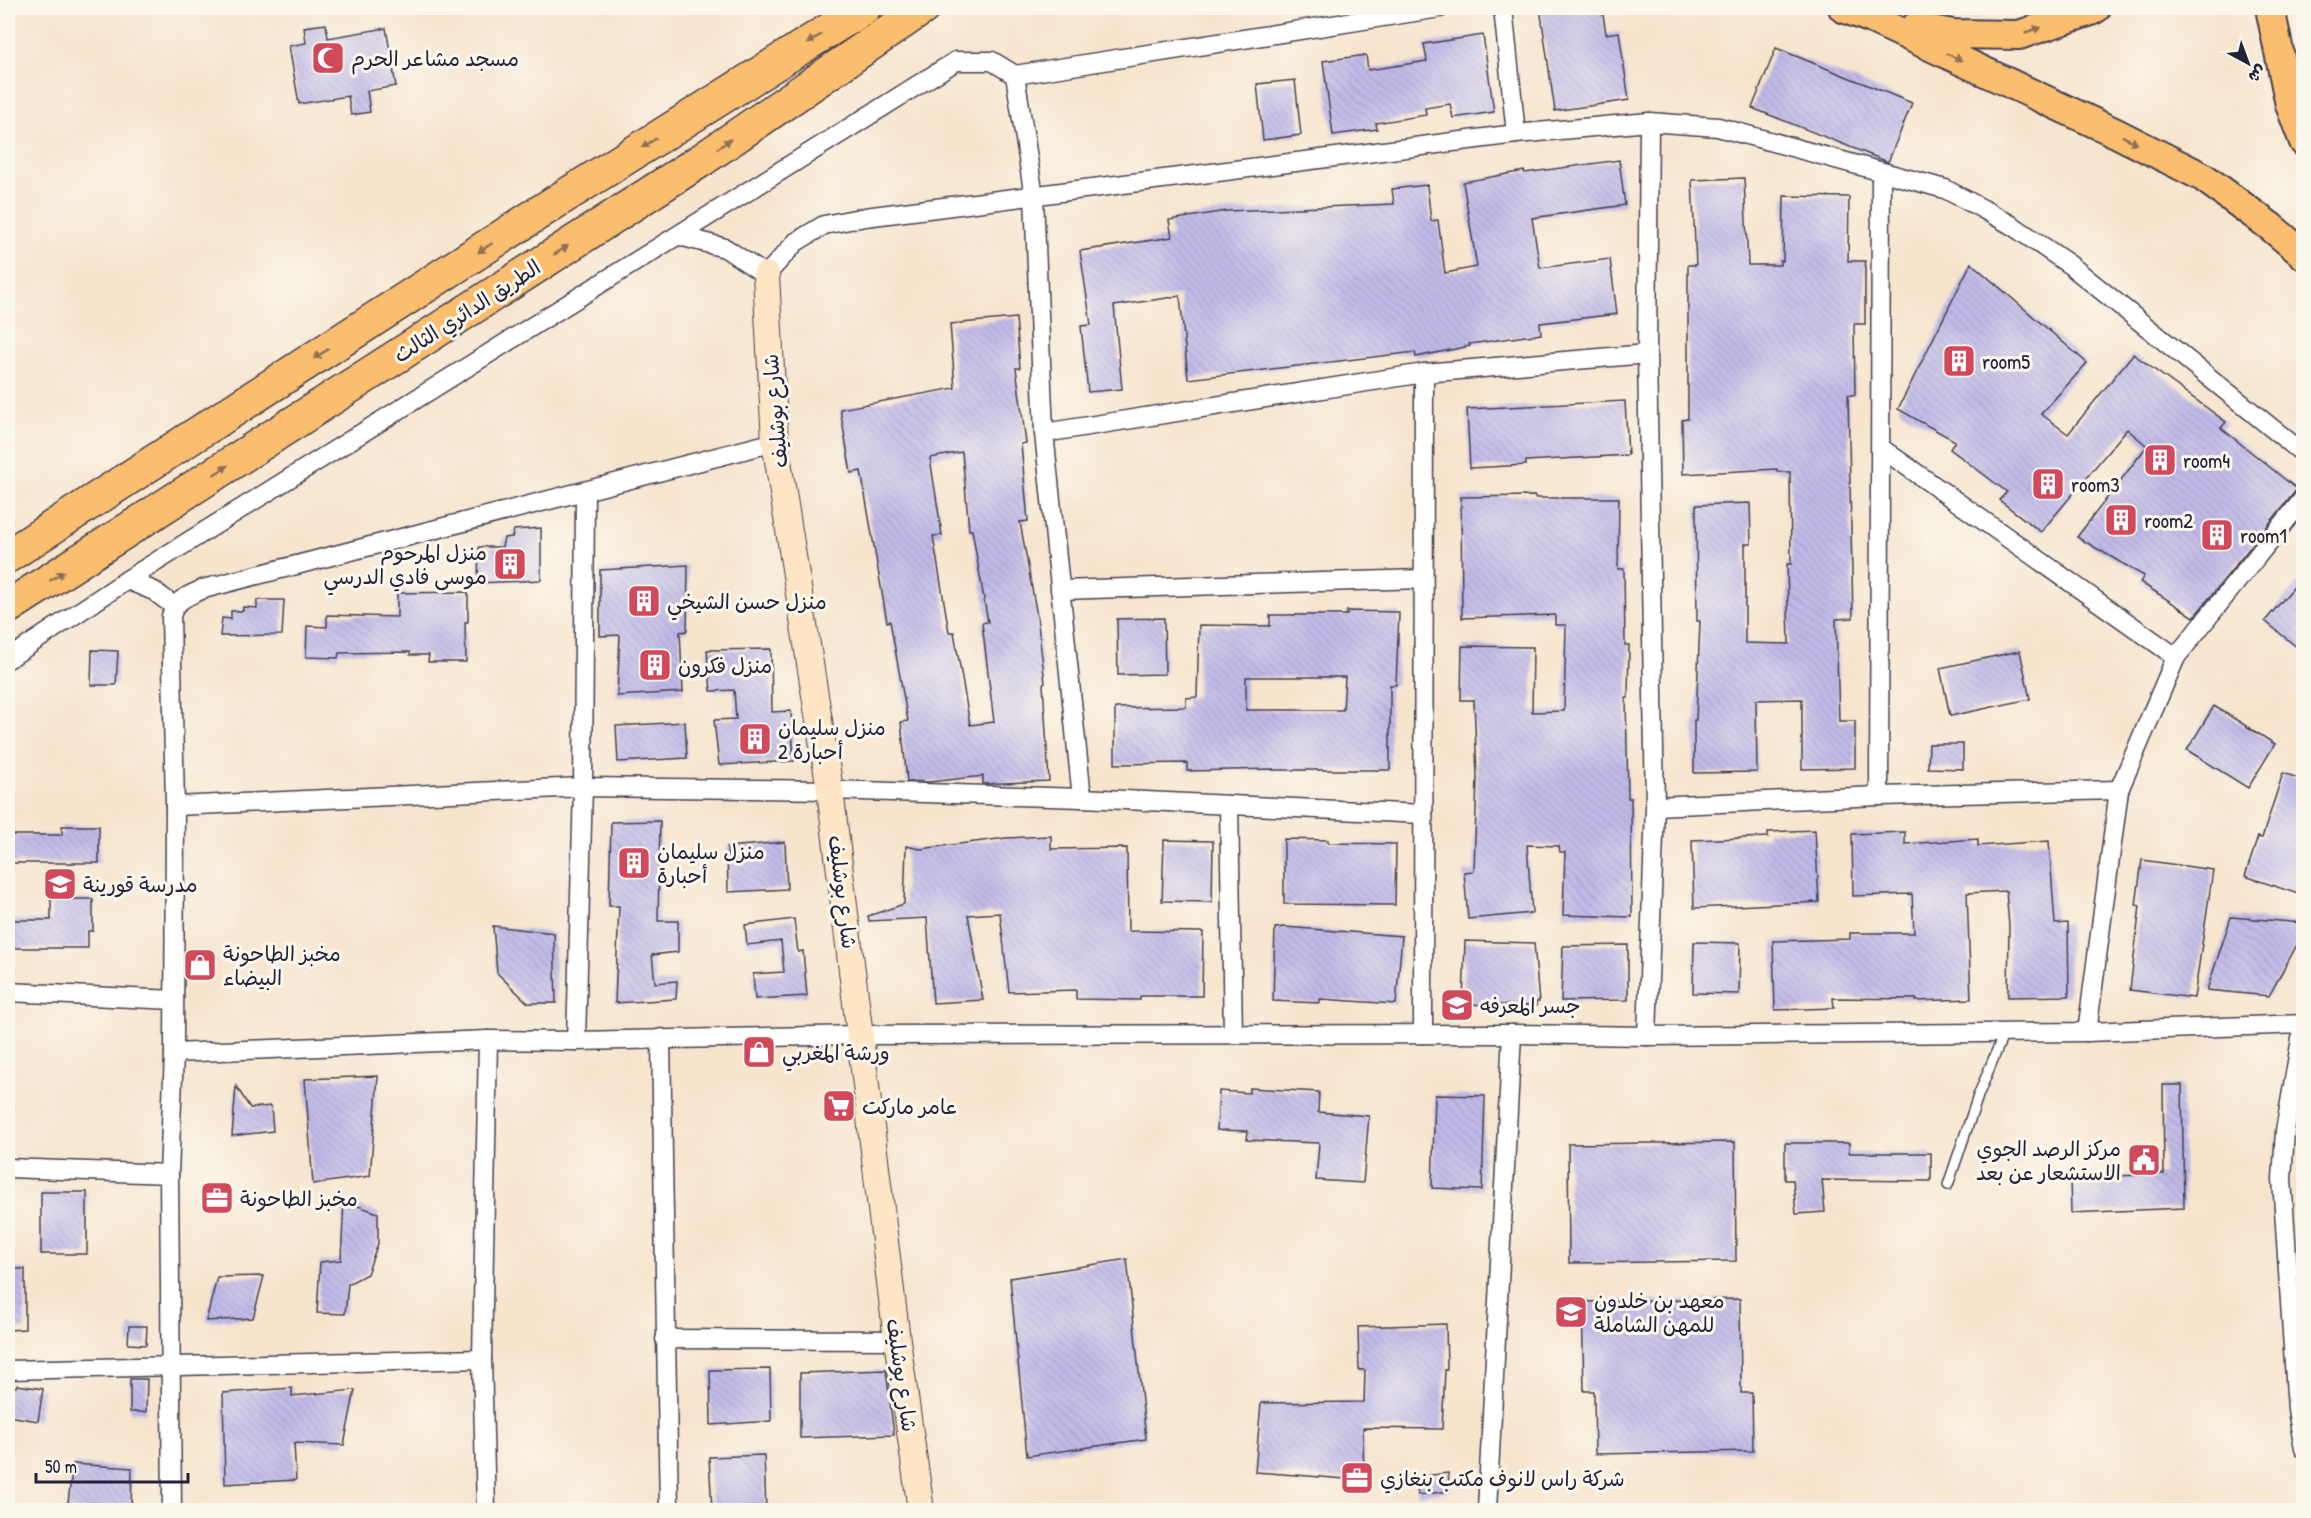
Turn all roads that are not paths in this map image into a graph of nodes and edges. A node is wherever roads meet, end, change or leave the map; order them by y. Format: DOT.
graph roads {
  1 [pos="864,8"];
  2 [pos="922,8"];
  3 [pos="1440,8"];
  4 [pos="1503,8"];
  5 [pos="1843,8"];
  6 [pos="2096,8"];
  7 [pos="2270,8"];
  8 [pos="1872,19"];
  9 [pos="1015,75"];
  10 [pos="1649,122"];
  11 [pos="1516,134"];
  12 [pos="2304,142"];
  13 [pos="1881,173"];
  14 [pos="1034,197"];
  15 [pos="680,236"];
  16 [pos="2304,255"];
  17 [pos="766,274"];
  18 [pos="1647,354"];
  19 [pos="1424,373"];
  20 [pos="1044,434"];
  21 [pos="775,442"];
  22 [pos="1881,448"];
  23 [pos="2304,454"];
  24 [pos="585,492"];
  25 [pos="2304,498"];
  26 [pos="8,556"];
  27 [pos="1423,579"];
  28 [pos="127,580"];
  29 [pos="1060,590"];
  30 [pos="174,606"];
  31 [pos="8,607"];
  32 [pos="2176,657"];
  33 [pos="8,659"];
  34 [pos="583,787"];
  35 [pos="830,790"];
  36 [pos="2119,790"];
  37 [pos="1879,796"];
  38 [pos="1082,798"];
  39 [pos="1228,805"];
  40 [pos="175,806"];
  41 [pos="1655,806"];
  42 [pos="1423,814"];
  43 [pos="8,992"];
  44 [pos="174,1000"];
  45 [pos="2303,1023"];
  46 [pos="2087,1032"];
  47 [pos="2004,1033"];
  48 [pos="1233,1034"];
  49 [pos="1423,1034"];
  50 [pos="1512,1034"];
  51 [pos="861,1035"];
  52 [pos="1647,1036"];
  53 [pos="661,1038"];
  54 [pos="488,1040"];
  55 [pos="576,1041"];
  56 [pos="174,1053"];
  57 [pos="8,1168"];
  58 [pos="169,1174"];
  59 [pos="1948,1185"];
  60 [pos="665,1340"];
  61 [pos="897,1340"];
  62 [pos="482,1359"];
  63 [pos="172,1365"];
  64 [pos="8,1370"];
  65 [pos="2304,1449"];
  66 [pos="172,1510"];
  67 [pos="486,1510"];
  68 [pos="669,1510"];
  69 [pos="921,1510"];
  70 [pos="1487,1510"];
  1 -- 26 [label="highway, الطريق الدائري الثالث, one-way"];
  31 -- 2 [label="highway, الطريق الدائري الثالث, one-way"];
  3 -- 9 [label="street"];
  4 -- 11 [label="street"];
  5 -- 8 [label="main road"];
  8 -- 6 [label="main road, one-way"];
  7 -- 12 [label="main road"];
  8 -- 16 [label="main road, one-way"];
  9 -- 14 [label="street"];
  9 -- 15 [label="street"];
  10 -- 11 [label="street"];
  10 -- 13 [label="street"];
  10 -- 18 [label="street"];
  11 -- 14 [label="street"];
  13 -- 22 [label="street"];
  13 -- 23 [label="street"];
  14 -- 17 [label="street"];
  14 -- 20 [label="street"];
  15 -- 17 [label="street"];
  15 -- 28 [label="street"];
  17 -- 21 [label="street, شارع بوشليف"];
  18 -- 19 [label="street"];
  18 -- 41 [label="street"];
  19 -- 20 [label="street"];
  19 -- 27 [label="street"];
  20 -- 29 [label="street"];
  21 -- 24 [label="street"];
  21 -- 35 [label="street, شارع بوشليف"];
  22 -- 32 [label="street"];
  22 -- 37 [label="street"];
  24 -- 30 [label="street"];
  24 -- 34 [label="street"];
  25 -- 32 [label="street"];
  27 -- 29 [label="street"];
  27 -- 42 [label="street"];
  28 -- 30 [label="street"];
  28 -- 33 [label="street"];
  29 -- 38 [label="street"];
  30 -- 40 [label="street"];
  32 -- 36 [label="street"];
  34 -- 35 [label="street"];
  34 -- 40 [label="street"];
  34 -- 55 [label="street"];
  35 -- 38 [label="street"];
  35 -- 51 [label="street, شارع بوشليف"];
  36 -- 37 [label="street"];
  36 -- 46 [label="street"];
  37 -- 41 [label="street"];
  38 -- 39 [label="street"];
  39 -- 42 [label="street"];
  39 -- 48 [label="street"];
  40 -- 44 [label="street"];
  41 -- 52 [label="street"];
  42 -- 49 [label="street"];
  43 -- 44 [label="street"];
  44 -- 56 [label="street"];
  45 -- 46 [label="street"];
  45 -- 65 [label="street"];
  46 -- 47 [label="street"];
  47 -- 52 [label="street"];
  47 -- 59 [label="lane"];
  48 -- 49 [label="street"];
  48 -- 51 [label="street"];
  49 -- 50 [label="street"];
  50 -- 52 [label="street"];
  50 -- 70 [label="street"];
  51 -- 53 [label="street"];
  51 -- 61 [label="street, شارع بوشليف"];
  53 -- 55 [label="street"];
  53 -- 60 [label="street"];
  54 -- 55 [label="street"];
  54 -- 56 [label="street"];
  54 -- 62 [label="street"];
  56 -- 58 [label="street"];
  57 -- 58 [label="street"];
  58 -- 63 [label="street"];
  60 -- 61 [label="street"];
  60 -- 68 [label="street"];
  61 -- 69 [label="street, شارع بوشليف"];
  62 -- 63 [label="street"];
  62 -- 67 [label="street"];
  63 -- 64 [label="street"];
  63 -- 66 [label="street"];
}
